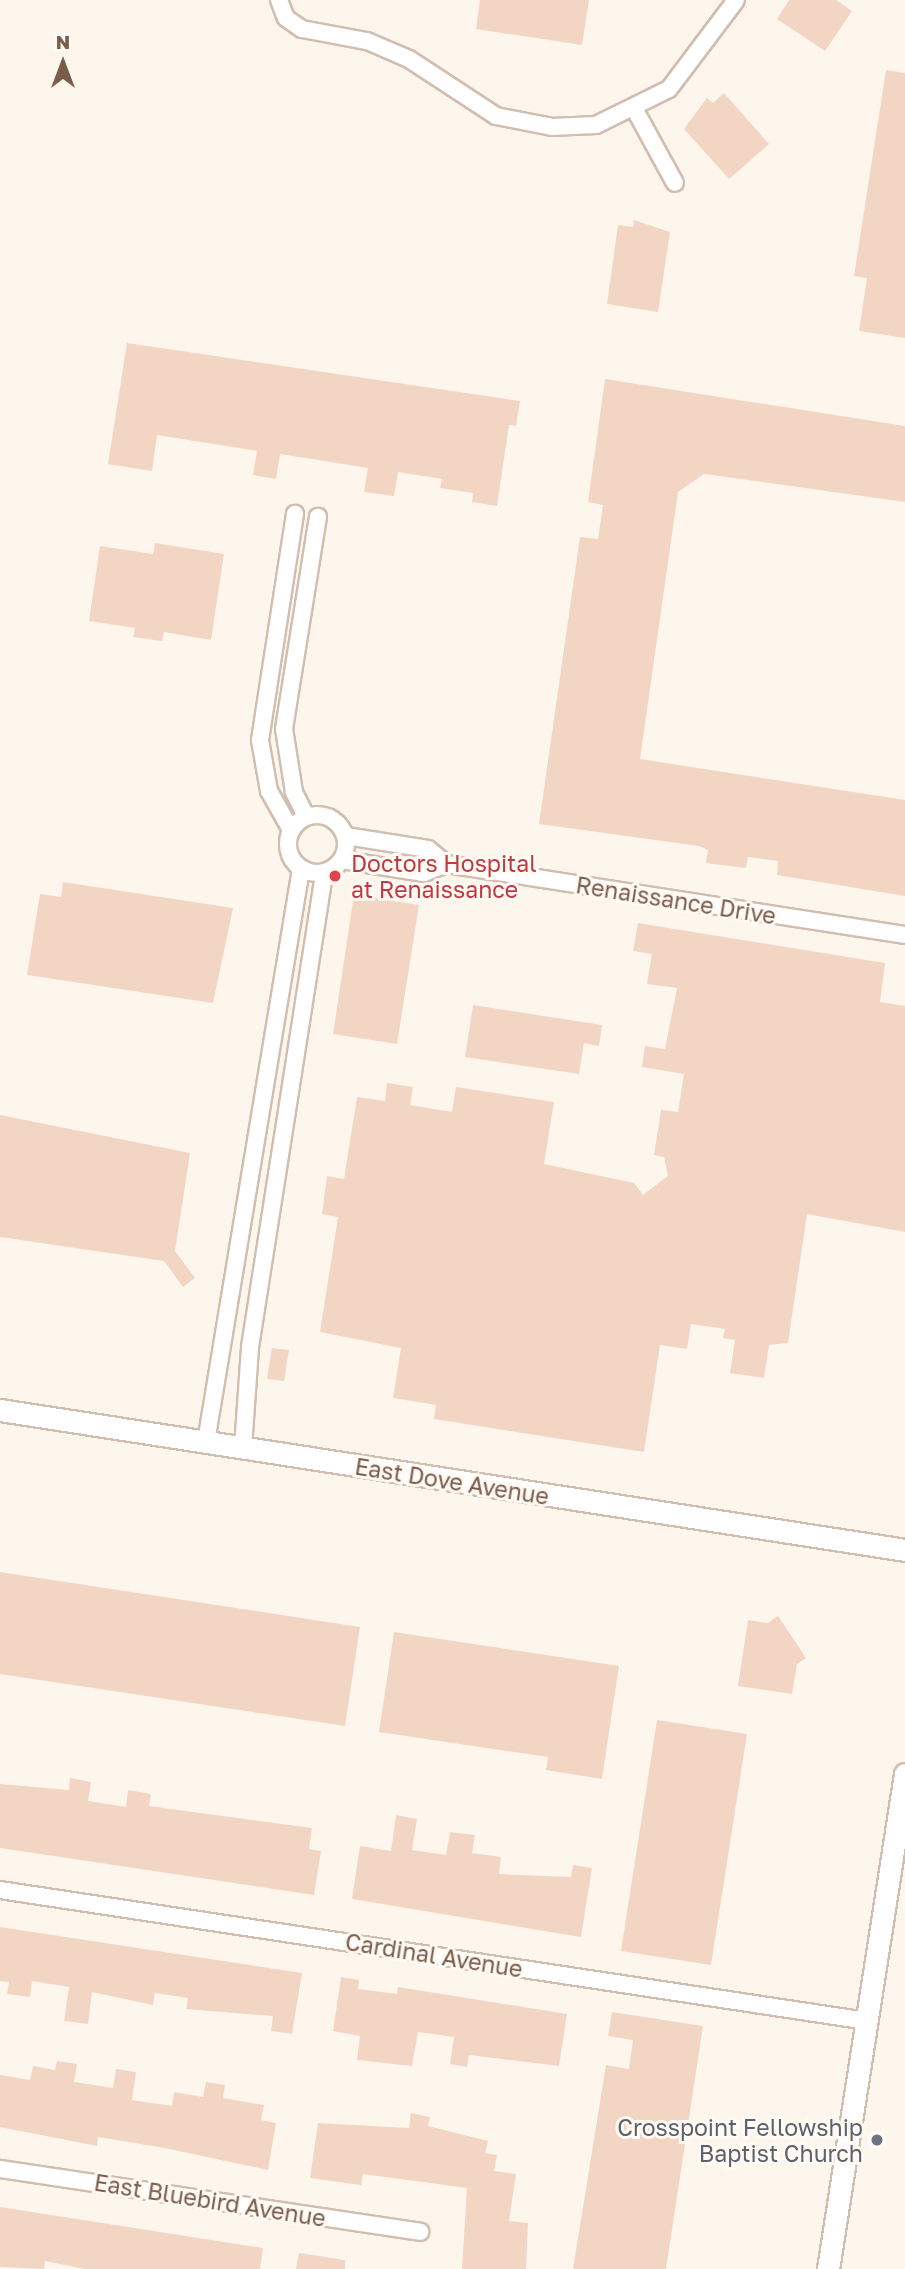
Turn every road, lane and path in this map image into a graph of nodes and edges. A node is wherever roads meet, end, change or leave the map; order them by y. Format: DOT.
graph roads {
  1 [pos="279,0"];
  2 [pos="736,0"];
  3 [pos="635,110"];
  4 [pos="675,183"];
  5 [pos="295,514"];
  6 [pos="318,517"];
  7 [pos="286,569"];
  8 [pos="310,572"];
  9 [pos="262,725"];
  10 [pos="285,729"];
  11 [pos="294,792"];
  12 [pos="275,799"];
  13 [pos="306,816"];
  14 [pos="290,830"];
  15 [pos="346,836"];
  16 [pos="342,860"];
  17 [pos="446,864"];
  18 [pos="301,869"];
  19 [pos="324,873"];
  20 [pos="905,935"];
  21 [pos="285,978"];
  22 [pos="307,982"];
  23 [pos="274,1044"];
  24 [pos="297,1047"];
  25 [pos="267,1089"];
  26 [pos="290,1092"];
  27 [pos="250,1201"];
  28 [pos="273,1205"];
  29 [pos="242,1253"];
  30 [pos="266,1257"];
  31 [pos="229,1322"];
  32 [pos="254,1326"];
  33 [pos="0,1410"];
  34 [pos="206,1442"];
  35 [pos="243,1448"];
  36 [pos="905,1550"];
  37 [pos="905,1774"];
  38 [pos="0,1889"];
  39 [pos="867,2021"];
  40 [pos="0,2169"];
  41 [pos="419,2232"];
  42 [pos="828,2269"];
  1 -- 3 [label="street"];
  2 -- 3 [label="street"];
  3 -- 4 [label="street"];
  5 -- 7 [label="street"];
  6 -- 8 [label="street"];
  7 -- 8 [label="street"];
  7 -- 9 [label="street"];
  8 -- 10 [label="street"];
  9 -- 10 [label="street"];
  9 -- 12 [label="street"];
  10 -- 11 [label="street"];
  11 -- 12 [label="street"];
  11 -- 13 [label="street"];
  12 -- 14 [label="street"];
  13 -- 14 [label="street"];
  13 -- 15 [label="street"];
  14 -- 18 [label="street"];
  15 -- 16 [label="street"];
  15 -- 17 [label="street, Renaissance Drive"];
  16 -- 17 [label="street, Renaissance Drive"];
  16 -- 19 [label="street"];
  17 -- 20 [label="street, Renaissance Drive"];
  18 -- 19 [label="street"];
  18 -- 21 [label="street"];
  19 -- 22 [label="street"];
  21 -- 22 [label="street"];
  21 -- 23 [label="street"];
  22 -- 24 [label="street"];
  23 -- 24 [label="street"];
  23 -- 25 [label="street"];
  24 -- 26 [label="street"];
  25 -- 26 [label="street"];
  25 -- 27 [label="street"];
  26 -- 28 [label="street"];
  27 -- 28 [label="street"];
  27 -- 29 [label="street"];
  28 -- 30 [label="street"];
  29 -- 30 [label="street"];
  29 -- 31 [label="street"];
  30 -- 32 [label="street"];
  31 -- 32 [label="street"];
  31 -- 34 [label="street"];
  32 -- 35 [label="street"];
  33 -- 34 [label="main road, East Dove Avenue"];
  34 -- 35 [label="main road, East Dove Avenue"];
  35 -- 36 [label="main road, East Dove Avenue"];
  37 -- 39 [label="main road"];
  38 -- 39 [label="street, Cardinal Avenue"];
  39 -- 42 [label="main road"];
  40 -- 41 [label="street, East Bluebird Avenue"];
}
